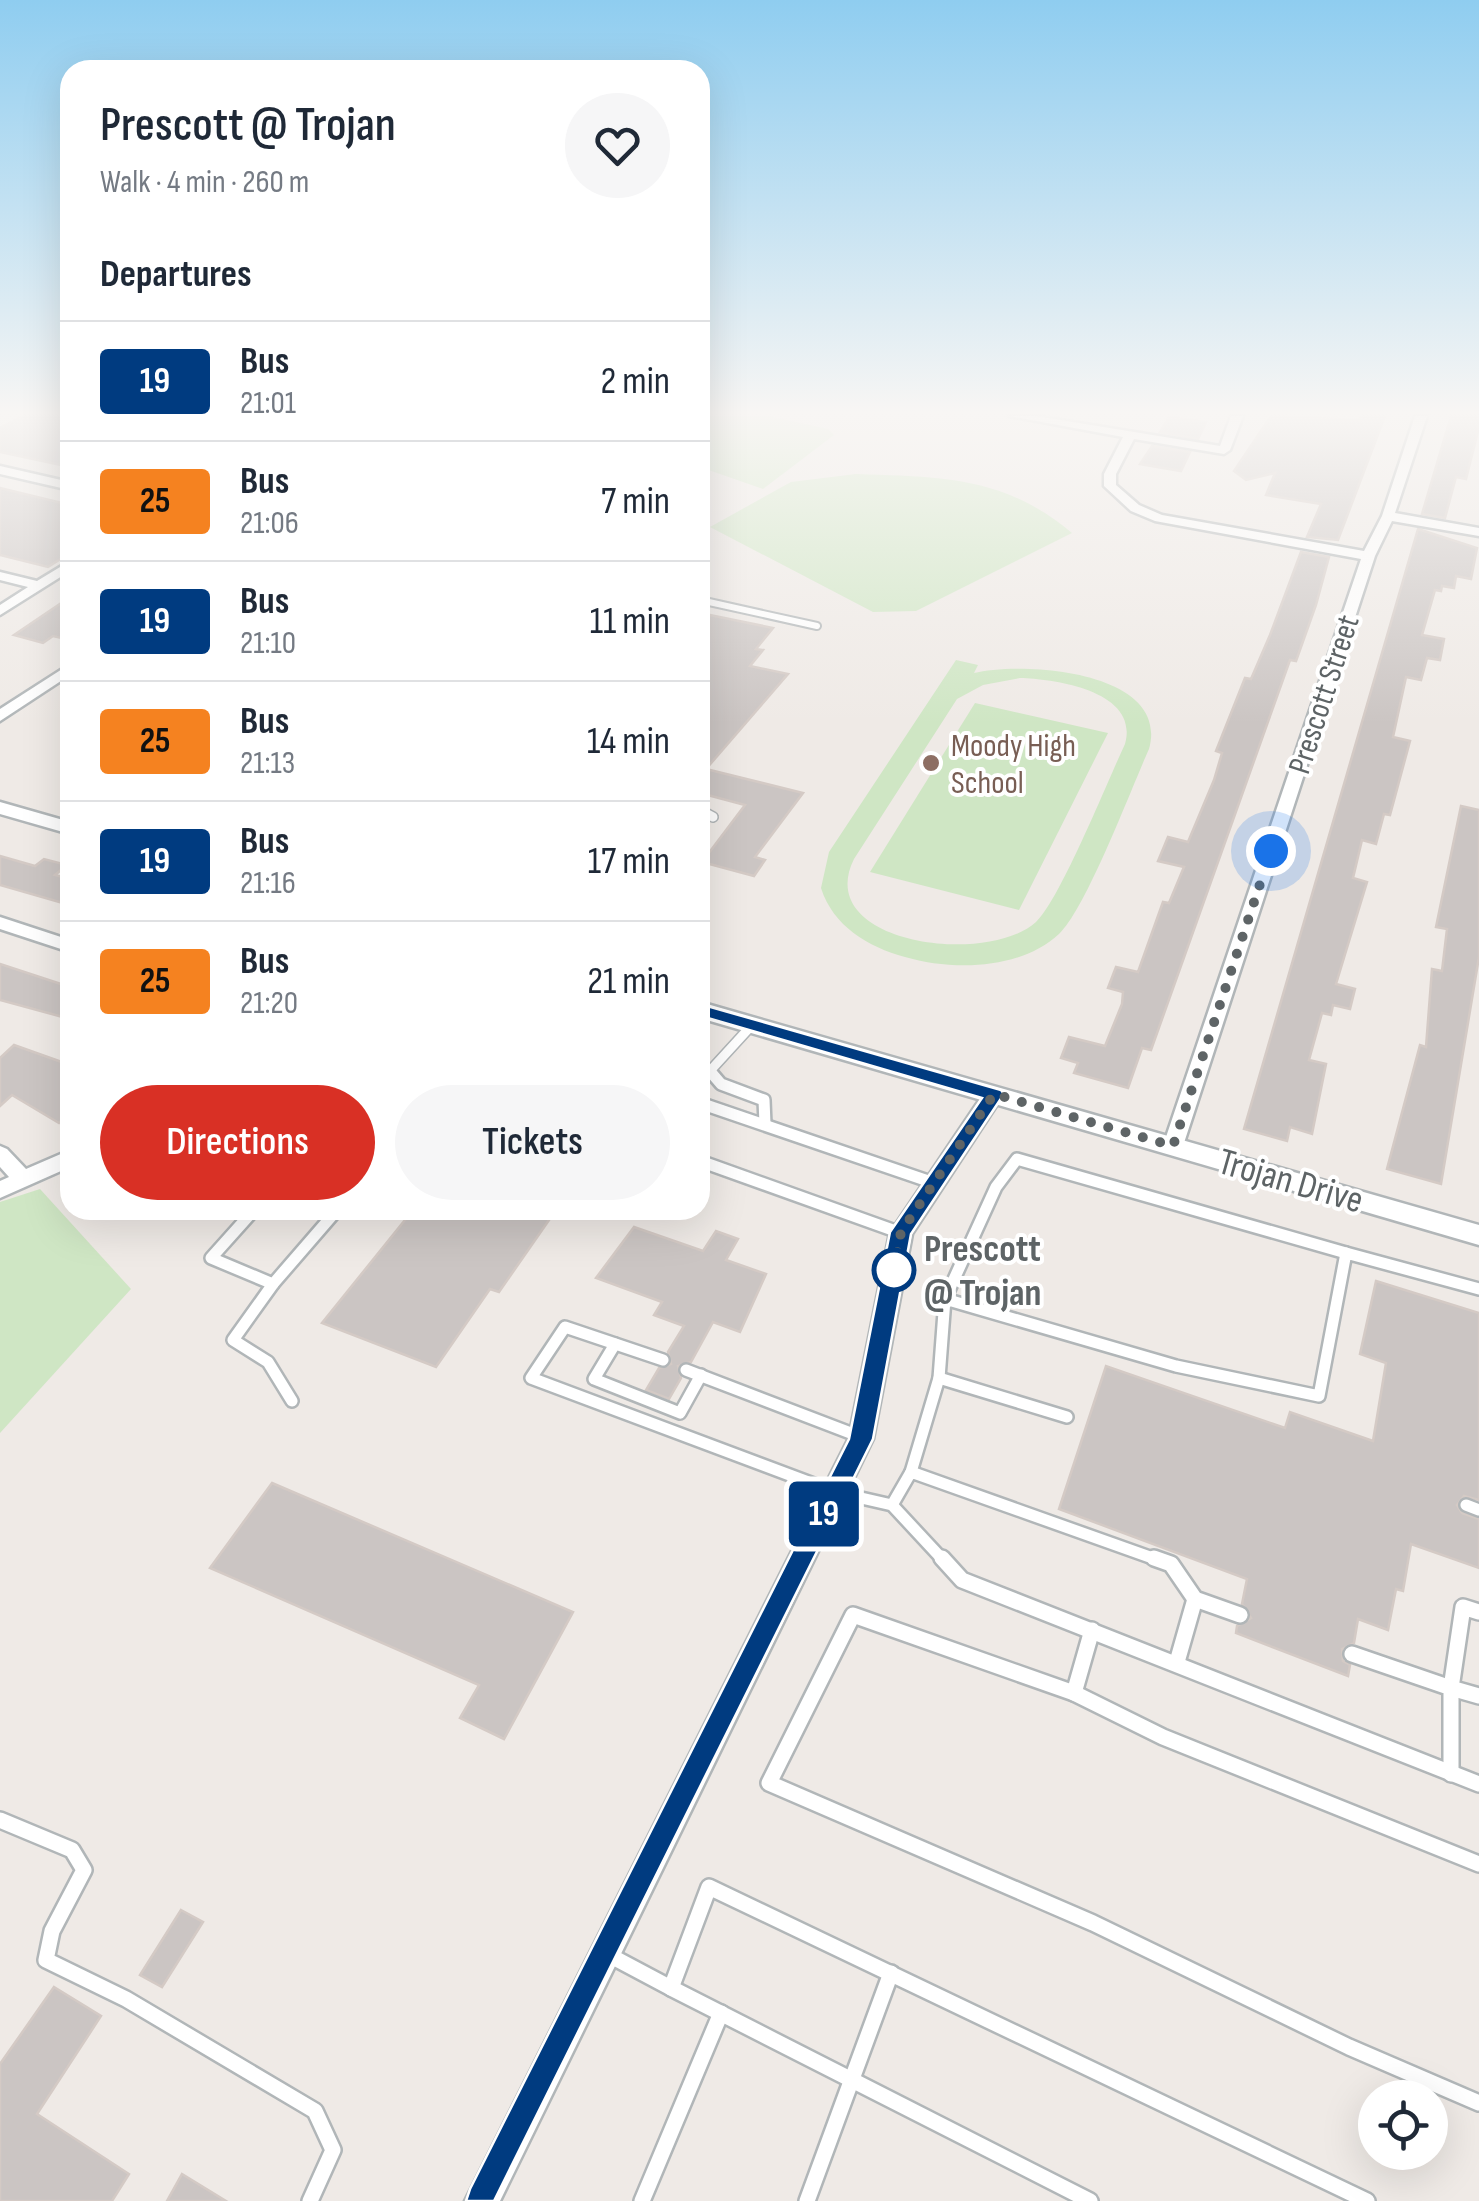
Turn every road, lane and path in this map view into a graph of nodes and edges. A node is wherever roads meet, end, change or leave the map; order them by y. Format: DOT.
graph roads {
  1 [pos="1163,519"];
  2 [pos="1387,519"];
  3 [pos="1403,519"];
  4 [pos="1479,532"];
  5 [pos="1368,556"];
  6 [pos="60,571"];
  7 [pos="0,576"];
  8 [pos="38,585"];
  9 [pos="710,602"];
  10 [pos="0,611"];
  11 [pos="817,626"];
  12 [pos="60,675"];
  13 [pos="0,716"];
  14 [pos="0,808"];
  15 [pos="710,815"];
  16 [pos="713,817"];
  17 [pos="60,825"];
  18 [pos="0,923"];
  19 [pos="60,943"];
  20 [pos="710,1013"];
  21 [pos="752,1025"];
  22 [pos="710,1069"];
  23 [pos="710,1073"];
  24 [pos="994,1094"];
  25 [pos="710,1106"];
  26 [pos="765,1124"];
  27 [pos="1173,1146"];
  28 [pos="0,1154"];
  29 [pos="60,1162"];
  30 [pos="710,1165"];
  31 [pos="23,1178"];
  32 [pos="934,1184"];
  33 [pos="0,1190"];
  34 [pos="245,1220"];
  35 [pos="329,1220"];
  36 [pos="901,1232"];
  37 [pos="1479,1236"];
  38 [pos="1346,1253"];
  39 [pos="274,1284"];
  40 [pos="1479,1289"];
  41 [pos="945,1300"];
  42 [pos="615,1344"];
  43 [pos="663,1360"];
  44 [pos="686,1370"];
  45 [pos="701,1375"];
  46 [pos="939,1378"];
  47 [pos="292,1401"];
  48 [pos="1067,1416"];
  49 [pos="862,1437"];
  50 [pos="912,1472"];
  51 [pos="835,1492"];
  52 [pos="892,1504"];
  53 [pos="1195,1599"];
  54 [pos="1479,1612"];
  55 [pos="1240,1615"];
  56 [pos="1092,1630"];
  57 [pos="1352,1654"];
  58 [pos="1177,1662"];
  59 [pos="1451,1688"];
  60 [pos="1074,1693"];
  61 [pos="1479,1696"];
  62 [pos="1451,1774"];
  63 [pos="1479,1784"];
  64 [pos="0,1820"];
  65 [pos="1479,1864"];
  66 [pos="605,1954"];
  67 [pos="891,1973"];
  68 [pos="671,1988"];
  69 [pos="721,2012"];
  70 [pos="850,2078"];
  71 [pos="1479,2104"];
  72 [pos="310,2201"];
  73 [pos="482,2201"];
  74 [pos="642,2201"];
  75 [pos="807,2201"];
  76 [pos="1090,2201"];
  77 [pos="1367,2201"];
  1 -- 5 [label="street"];
  2 -- 5 [label="street, Prescott Street"];
  3 -- 4 [label="street"];
  5 -- 27 [label="street, Prescott Street"];
  6 -- 8 [label="street"];
  7 -- 8 [label="street"];
  8 -- 10 [label="street"];
  9 -- 11 [label="lane"];
  12 -- 13 [label="street"];
  14 -- 17 [label="street"];
  15 -- 16 [label="lane"];
  18 -- 19 [label="street"];
  20 -- 21 [label="street, Trojan Drive"];
  21 -- 22 [label="lane"];
  21 -- 24 [label="street, Trojan Drive"];
  23 -- 26 [label="lane"];
  24 -- 27 [label="street, Trojan Drive"];
  24 -- 32 [label="street"];
  25 -- 26 [label="lane"];
  26 -- 32 [label="lane"];
  27 -- 37 [label="street, Trojan Drive"];
  28 -- 31 [label="street"];
  29 -- 31 [label="street"];
  30 -- 36 [label="lane"];
  31 -- 33 [label="street"];
  32 -- 36 [label="street"];
  34 -- 39 [label="lane"];
  35 -- 39 [label="lane"];
  36 -- 49 [label="street"];
  38 -- 40 [label="lane"];
  38 -- 41 [label="lane"];
  38 -- 41 [label="lane"];
  39 -- 47 [label="lane"];
  41 -- 46 [label="lane"];
  42 -- 43 [label="lane"];
  42 -- 45 [label="lane"];
  42 -- 51 [label="lane"];
  44 -- 45 [label="lane"];
  45 -- 49 [label="lane"];
  46 -- 48 [label="lane"];
  46 -- 50 [label="lane"];
  49 -- 51 [label="street"];
  50 -- 52 [label="lane"];
  50 -- 53 [label="lane"];
  51 -- 52 [label="lane"];
  51 -- 66 [label="street"];
  52 -- 56 [label="lane"];
  53 -- 55 [label="lane"];
  53 -- 58 [label="lane"];
  54 -- 59 [label="lane"];
  56 -- 58 [label="lane"];
  56 -- 60 [label="lane"];
  57 -- 59 [label="lane"];
  58 -- 62 [label="lane"];
  59 -- 61 [label="lane"];
  59 -- 62 [label="lane"];
  60 -- 65 [label="lane"];
  60 -- 71 [label="lane"];
  62 -- 63 [label="lane"];
  64 -- 72 [label="lane"];
  66 -- 68 [label="lane"];
  66 -- 73 [label="street"];
  67 -- 68 [label="lane"];
  67 -- 70 [label="lane"];
  67 -- 77 [label="lane"];
  68 -- 69 [label="lane"];
  69 -- 70 [label="lane"];
  69 -- 74 [label="lane"];
  70 -- 75 [label="lane"];
  70 -- 76 [label="lane"];
}
